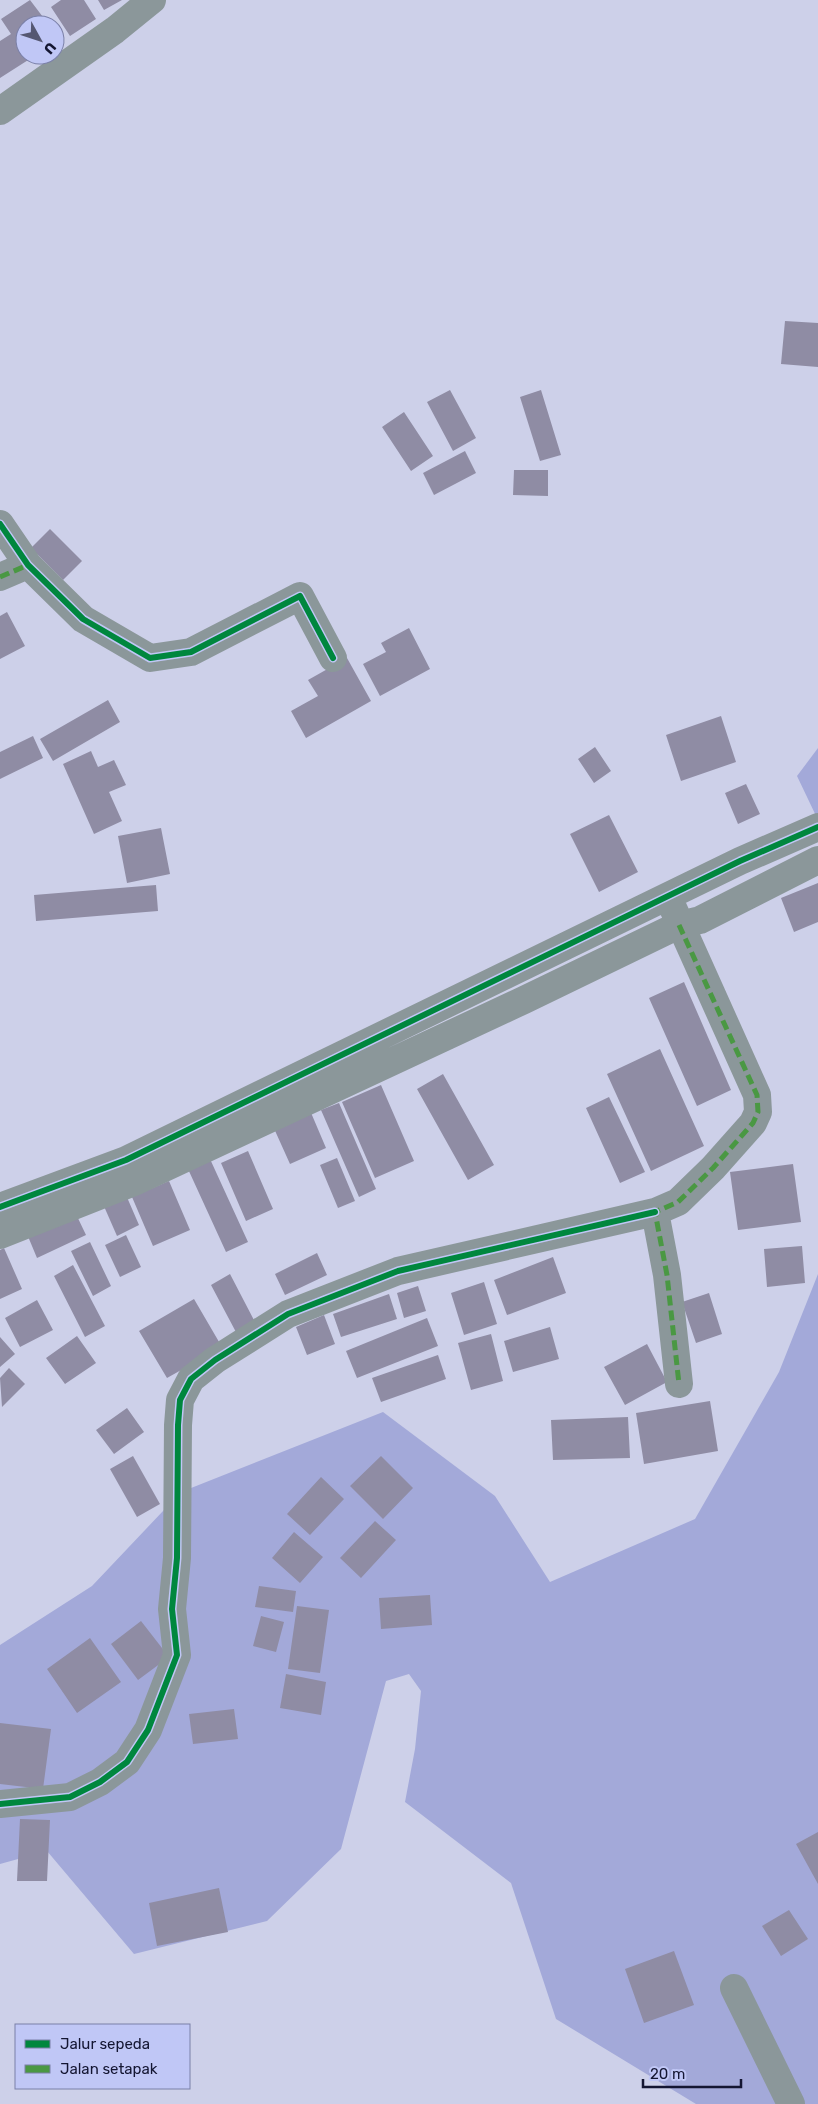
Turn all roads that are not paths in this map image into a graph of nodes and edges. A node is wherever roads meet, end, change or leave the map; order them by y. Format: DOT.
graph roads {
  1 [pos="152,0"];
  2 [pos="0,112"];
  3 [pos="0,524"];
  4 [pos="28,565"];
  5 [pos="0,577"];
  6 [pos="333,658"];
  7 [pos="818,827"];
  8 [pos="818,860"];
  9 [pos="669,896"];
  10 [pos="679,925"];
  11 [pos="0,1208"];
  12 [pos="655,1212"];
  13 [pos="0,1236"];
  14 [pos="680,1384"];
  15 [pos="0,1804"];
  16 [pos="734,1988"];
  17 [pos="791,2104"];
  1 -- 2 [label="street"];
  3 -- 4 [label="street"];
  4 -- 5 [label="street"];
  4 -- 6 [label="street"];
  7 -- 9 [label="street"];
  8 -- 10 [label="street"];
  9 -- 10 [label="street"];
  9 -- 11 [label="street"];
  10 -- 12 [label="street"];
  10 -- 13 [label="street"];
  12 -- 14 [label="street"];
  12 -- 15 [label="street"];
  16 -- 17 [label="street"];
}
